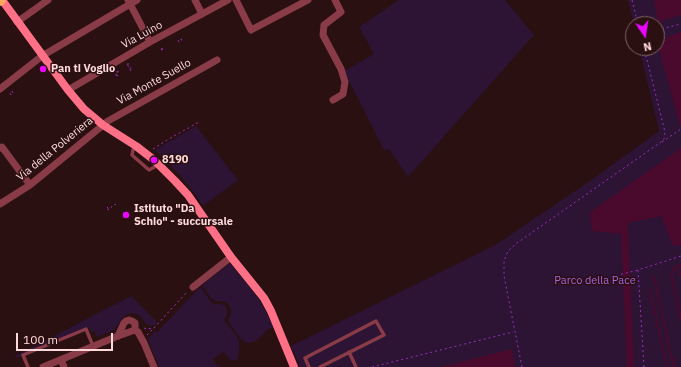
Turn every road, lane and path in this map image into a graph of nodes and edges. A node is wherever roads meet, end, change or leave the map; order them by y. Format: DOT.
graph roads {
  1 [pos="1,0"];
  2 [pos="48,0"];
  3 [pos="138,0"];
  4 [pos="195,0"];
  5 [pos="228,0"];
  6 [pos="236,0"];
  7 [pos="308,0"];
  8 [pos="335,0"];
  9 [pos="632,0"];
  10 [pos="128,2"];
  11 [pos="202,14"];
  12 [pos="636,16"];
  13 [pos="17,22"];
  14 [pos="681,24"];
  15 [pos="665,28"];
  16 [pos="150,42"];
  17 [pos="42,56"];
  18 [pos="646,56"];
  19 [pos="217,60"];
  20 [pos="0,89"];
  21 [pos="68,90"];
  22 [pos="333,100"];
  23 [pos="199,122"];
  24 [pos="104,125"];
  25 [pos="681,129"];
  26 [pos="661,142"];
  27 [pos="0,148"];
  28 [pos="154,149"];
  29 [pos="30,185"];
  30 [pos="0,204"];
  31 [pos="117,206"];
  32 [pos="108,210"];
  33 [pos="681,256"];
  34 [pos="231,257"];
  35 [pos="638,270"];
  36 [pos="587,283"];
  37 [pos="193,287"];
  38 [pos="134,330"];
  39 [pos="514,332"];
  40 [pos="118,336"];
  41 [pos="142,339"];
  42 [pos="93,346"];
  43 [pos="349,352"];
  44 [pos="61,360"];
  45 [pos="28,367"];
  46 [pos="43,367"];
  47 [pos="64,367"];
  48 [pos="154,367"];
  49 [pos="294,367"];
  50 [pos="310,367"];
  51 [pos="320,367"];
  52 [pos="356,367"];
  53 [pos="372,367"];
  54 [pos="522,367"];
  55 [pos="644,367"];
  1 -- 13 [label="main road"];
  2 -- 13 [label="street"];
  3 -- 10 [label="street"];
  4 -- 11 [label="street"];
  5 -- 11 [label="street, Via Luino"];
  6 -- 7 [label="street"];
  8 -- 22 [label="street"];
  9 -- 12 [label="path"];
  10 -- 16 [label="street"];
  10 -- 17 [label="street"];
  11 -- 16 [label="street, Via Luino"];
  13 -- 17 [label="main road"];
  14 -- 15 [label="path"];
  16 -- 21 [label="street, Via Luino"];
  17 -- 20 [label="street"];
  17 -- 21 [label="main road"];
  18 -- 26 [label="path"];
  19 -- 24 [label="street, Via Monte Suello"];
  21 -- 24 [label="main road"];
  23 -- 28 [label="path"];
  24 -- 29 [label="street, Via della Polveriera"];
  24 -- 34 [label="main road"];
  25 -- 26 [label="path"];
  26 -- 39 [label="path"];
  27 -- 29 [label="street"];
  29 -- 30 [label="street, Via della Polveriera"];
  31 -- 32 [label="path"];
  33 -- 35 [label="path"];
  34 -- 37 [label="street"];
  34 -- 49 [label="main road"];
  35 -- 36 [label="path"];
  35 -- 55 [label="path"];
  37 -- 41 [label="path"];
  38 -- 40 [label="street"];
  38 -- 40 [label="street"];
  38 -- 41 [label="street"];
  39 -- 53 [label="path"];
  39 -- 54 [label="path"];
  40 -- 42 [label="street"];
  41 -- 48 [label="street"];
  42 -- 44 [label="street"];
  42 -- 45 [label="lane"];
  43 -- 50 [label="lane"];
  43 -- 51 [label="lane"];
  43 -- 52 [label="lane"];
  44 -- 46 [label="street"];
  44 -- 47 [label="street"];
}
